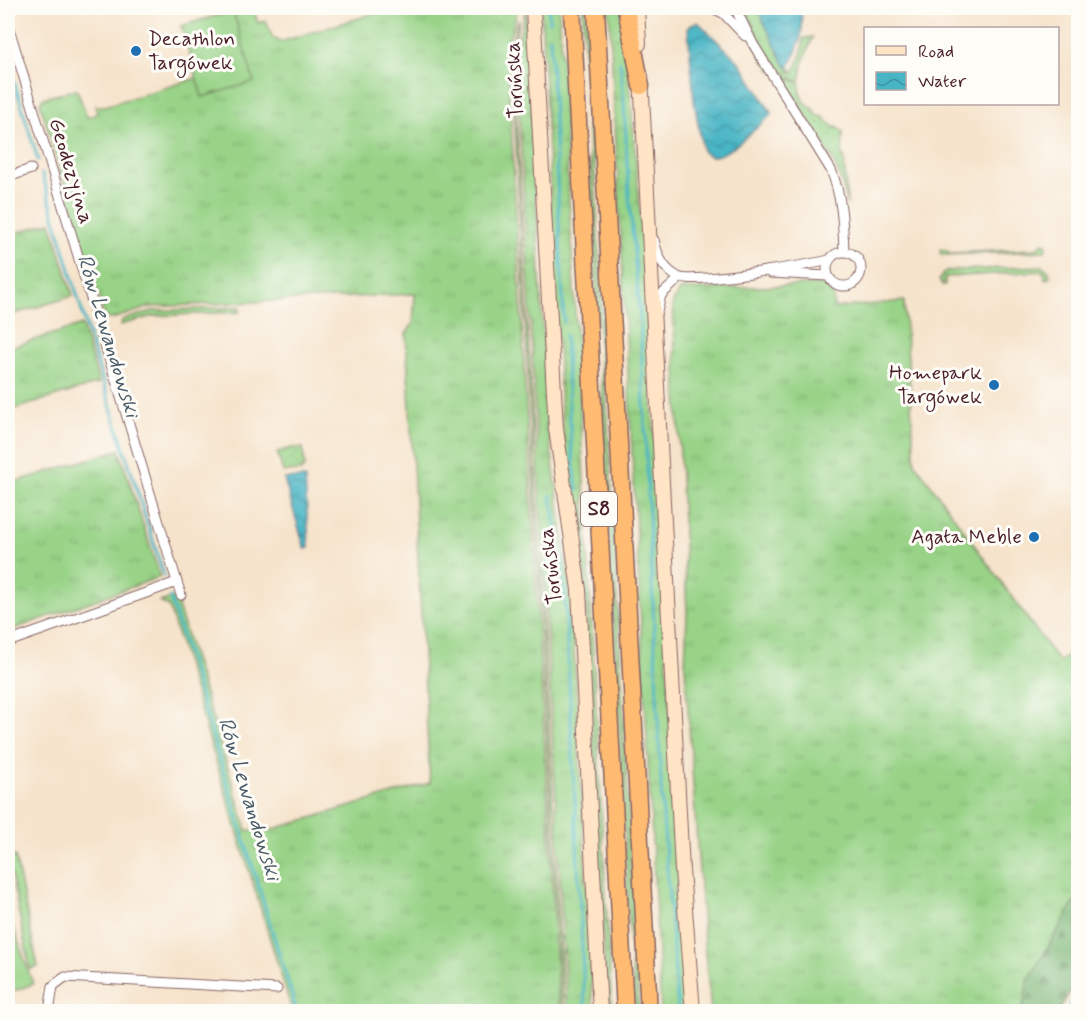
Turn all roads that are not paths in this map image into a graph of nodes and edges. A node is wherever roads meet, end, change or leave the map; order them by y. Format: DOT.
graph roads {
  1 [pos="534,8"];
  2 [pos="572,8"];
  3 [pos="596,8"];
  4 [pos="626,8"];
  5 [pos="637,8"];
  6 [pos="712,8"];
  7 [pos="725,8"];
  8 [pos="735,8"];
  9 [pos="9,28"];
  10 [pos="753,44"];
  11 [pos="641,86"];
  12 [pos="31,169"];
  13 [pos="8,177"];
  14 [pos="649,222"];
  15 [pos="844,252"];
  16 [pos="829,260"];
  17 [pos="765,272"];
  18 [pos="828,276"];
  19 [pos="680,278"];
  20 [pos="655,332"];
  21 [pos="177,582"];
  22 [pos="181,595"];
  23 [pos="8,642"];
  24 [pos="277,988"];
  25 [pos="49,1011"];
  26 [pos="600,1011"];
  27 [pos="626,1011"];
  28 [pos="649,1011"];
  29 [pos="693,1011"];
  1 -- 26 [label="main road, Toruńska"];
  2 -- 27 [label="highway, S8"];
  3 -- 28 [label="highway, S8"];
  4 -- 11 [label="highway"];
  5 -- 11 [label="main road"];
  6 -- 7 [label="street"];
  6 -- 10 [label="street"];
  8 -- 10 [label="street"];
  9 -- 21 [label="street, Geodezyjna"];
  10 -- 15 [label="street"];
  11 -- 14 [label="main road"];
  12 -- 13 [label="street"];
  14 -- 19 [label="street"];
  14 -- 20 [label="main road"];
  15 -- 16 [label="street"];
  15 -- 18 [label="street"];
  16 -- 17 [label="street"];
  16 -- 18 [label="street"];
  17 -- 18 [label="street"];
  17 -- 19 [label="street"];
  19 -- 20 [label="street"];
  20 -- 29 [label="main road"];
  21 -- 22 [label="street, Geodezyjna"];
  21 -- 23 [label="street"];
  24 -- 25 [label="street"];
}
